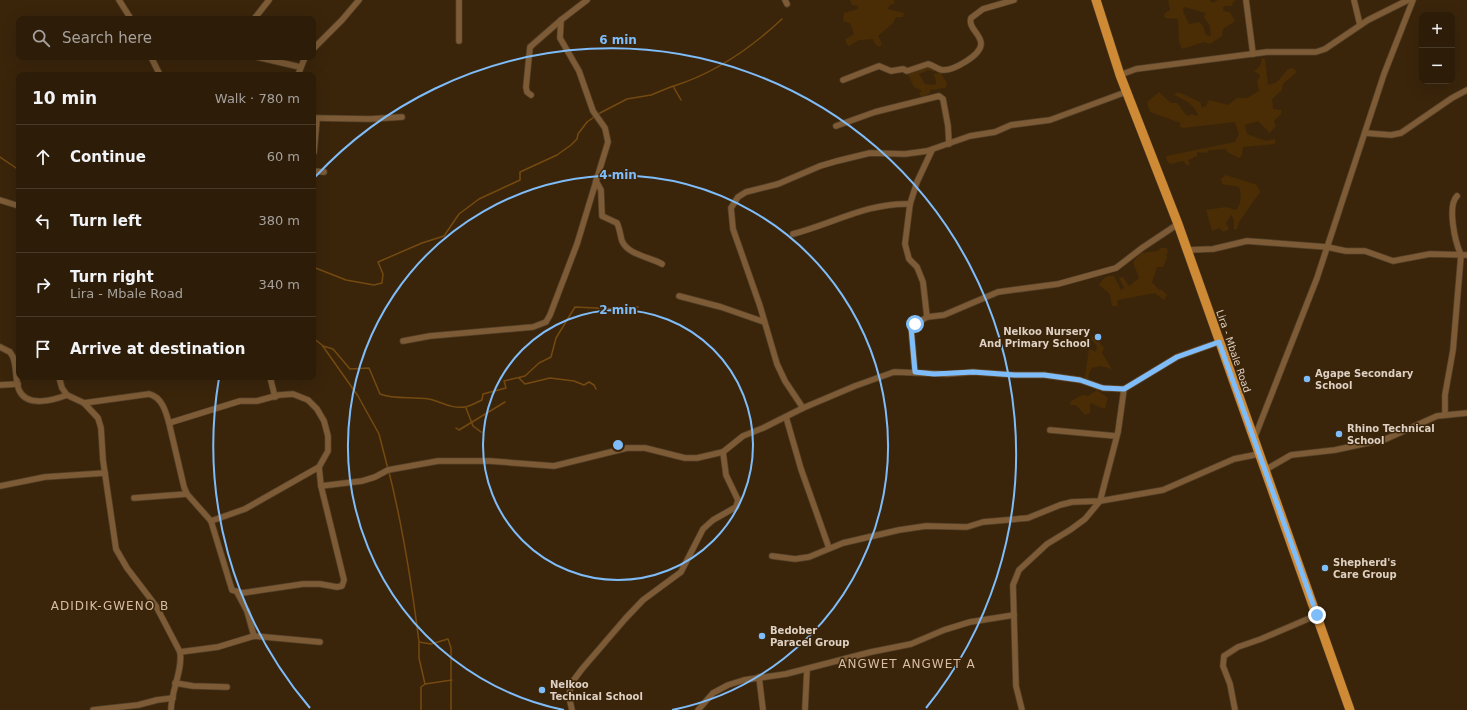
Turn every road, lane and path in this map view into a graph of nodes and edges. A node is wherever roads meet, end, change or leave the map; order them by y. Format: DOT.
graph roads {
  1 [pos="119,0"];
  2 [pos="269,0"];
  3 [pos="359,0"];
  4 [pos="459,0"];
  5 [pos="587,0"];
  6 [pos="1014,0"];
  7 [pos="1096,0"];
  8 [pos="1246,0"];
  9 [pos="1354,0"];
  10 [pos="1408,0"];
  11 [pos="1413,0"];
  12 [pos="129,16"];
  13 [pos="256,16"];
  14 [pos="562,20"];
  15 [pos="1360,25"];
  16 [pos="459,41"];
  17 [pos="316,46"];
  18 [pos="1254,54"];
  19 [pos="152,60"];
  20 [pos="270,60"];
  21 [pos="304,60"];
  22 [pos="300,67"];
  23 [pos="158,72"];
  24 [pos="299,72"];
  25 [pos="1120,75"];
  26 [pos="843,80"];
  27 [pos="1467,90"];
  28 [pos="1126,92"];
  29 [pos="531,95"];
  30 [pos="402,117"];
  31 [pos="316,118"];
  32 [pos="836,126"];
  33 [pos="1365,133"];
  34 [pos="949,144"];
  35 [pos="932,150"];
  36 [pos="316,171"];
  37 [pos="324,172"];
  38 [pos="596,181"];
  39 [pos="1457,196"];
  40 [pos="0,200"];
  41 [pos="910,204"];
  42 [pos="16,205"];
  43 [pos="1178,224"];
  44 [pos="793,234"];
  45 [pos="1326,247"];
  46 [pos="1187,250"];
  47 [pos="1464,255"];
  48 [pos="662,264"];
  49 [pos="679,296"];
  50 [pos="927,317"];
  51 [pos="764,322"];
  52 [pos="403,341"];
  53 [pos="1219,342"];
  54 [pos="0,347"];
  55 [pos="915,372"];
  56 [pos="16,373"];
  57 [pos="17,380"];
  58 [pos="60,380"];
  59 [pos="271,380"];
  60 [pos="18,384"];
  61 [pos="0,386"];
  62 [pos="1124,389"];
  63 [pos="67,395"];
  64 [pos="275,397"];
  65 [pos="84,403"];
  66 [pos="803,408"];
  67 [pos="1467,413"];
  68 [pos="1445,415"];
  69 [pos="786,417"];
  70 [pos="170,423"];
  71 [pos="1050,430"];
  72 [pos="1116,436"];
  73 [pos="1254,440"];
  74 [pos="723,452"];
  75 [pos="1259,454"];
  76 [pos="319,467"];
  77 [pos="1265,470"];
  78 [pos="105,472"];
  79 [pos="0,486"];
  80 [pos="321,486"];
  81 [pos="188,494"];
  82 [pos="134,498"];
  83 [pos="1100,501"];
  84 [pos="211,521"];
  85 [pos="829,548"];
  86 [pos="772,556"];
  87 [pos="237,592"];
  88 [pos="1014,615"];
  89 [pos="1317,615"];
  90 [pos="254,636"];
  91 [pos="320,642"];
  92 [pos="180,652"];
  93 [pos="807,669"];
  94 [pos="759,677"];
  95 [pos="175,682"];
  96 [pos="227,687"];
  97 [pos="173,698"];
  98 [pos="93,710"];
  99 [pos="171,710"];
  100 [pos="572,710"];
  101 [pos="698,710"];
  102 [pos="763,710"];
  103 [pos="805,710"];
  104 [pos="1022,710"];
  105 [pos="1235,710"];
  106 [pos="1350,710"];
  1 -- 12 [label="street"];
  2 -- 13 [label="street"];
  3 -- 17 [label="street"];
  4 -- 16 [label="street"];
  5 -- 14 [label="street"];
  6 -- 26 [label="street"];
  7 -- 25 [label="main road, Lira - Mbale Road"];
  8 -- 18 [label="street"];
  9 -- 15 [label="street"];
  10 -- 15 [label="street"];
  11 -- 33 [label="street"];
  14 -- 29 [label="street"];
  14 -- 38 [label="street"];
  15 -- 18 [label="street"];
  18 -- 25 [label="street"];
  19 -- 23 [label="street"];
  20 -- 22 [label="street"];
  21 -- 22 [label="street"];
  22 -- 24 [label="street"];
  25 -- 28 [label="main road, Lira - Mbale Road"];
  27 -- 33 [label="street"];
  28 -- 34 [label="street"];
  28 -- 43 [label="main road, Lira - Mbale Road"];
  30 -- 31 [label="street"];
  32 -- 34 [label="street"];
  33 -- 45 [label="street"];
  34 -- 35 [label="street"];
  35 -- 41 [label="street"];
  35 -- 51 [label="street"];
  36 -- 37 [label="street"];
  38 -- 48 [label="street"];
  38 -- 52 [label="street"];
  39 -- 47 [label="street"];
  40 -- 42 [label="street"];
  41 -- 44 [label="street"];
  41 -- 50 [label="street"];
  43 -- 46 [label="main road, Lira - Mbale Road"];
  43 -- 50 [label="street"];
  45 -- 46 [label="street"];
  45 -- 47 [label="street"];
  45 -- 73 [label="street"];
  46 -- 53 [label="main road, Lira - Mbale Road"];
  47 -- 68 [label="street"];
  49 -- 51 [label="street"];
  50 -- 55 [label="street"];
  51 -- 66 [label="street"];
  53 -- 62 [label="street"];
  53 -- 73 [label="main road, Lira - Mbale Road"];
  54 -- 56 [label="street"];
  55 -- 62 [label="street"];
  55 -- 66 [label="street"];
  57 -- 60 [label="street"];
  58 -- 63 [label="street"];
  59 -- 64 [label="street"];
  60 -- 61 [label="street"];
  60 -- 63 [label="street"];
  62 -- 72 [label="street"];
  63 -- 65 [label="street"];
  64 -- 70 [label="street"];
  64 -- 76 [label="street"];
  65 -- 70 [label="street"];
  65 -- 78 [label="street"];
  66 -- 69 [label="street"];
  67 -- 68 [label="street"];
  68 -- 77 [label="street"];
  69 -- 74 [label="street"];
  69 -- 85 [label="street"];
  70 -- 81 [label="street"];
  71 -- 72 [label="street"];
  72 -- 83 [label="street"];
  73 -- 75 [label="main road, Lira - Mbale Road"];
  74 -- 80 [label="street"];
  74 -- 100 [label="street"];
  75 -- 77 [label="main road, Lira - Mbale Road"];
  75 -- 83 [label="street"];
  76 -- 80 [label="street"];
  76 -- 84 [label="street"];
  77 -- 89 [label="main road, Lira - Mbale Road"];
  78 -- 79 [label="street"];
  78 -- 92 [label="street"];
  80 -- 87 [label="street"];
  81 -- 82 [label="street"];
  81 -- 84 [label="street"];
  83 -- 85 [label="street"];
  83 -- 88 [label="street"];
  84 -- 87 [label="street"];
  85 -- 86 [label="street"];
  87 -- 90 [label="street"];
  88 -- 93 [label="street"];
  88 -- 104 [label="street"];
  89 -- 105 [label="street"];
  89 -- 106 [label="main road, Lira - Mbale Road"];
  90 -- 91 [label="street"];
  90 -- 92 [label="street"];
  92 -- 95 [label="street"];
  93 -- 94 [label="street"];
  93 -- 103 [label="street"];
  94 -- 101 [label="street"];
  94 -- 102 [label="street"];
  95 -- 96 [label="street"];
  95 -- 97 [label="street"];
  97 -- 98 [label="street"];
  97 -- 99 [label="street"];
}
